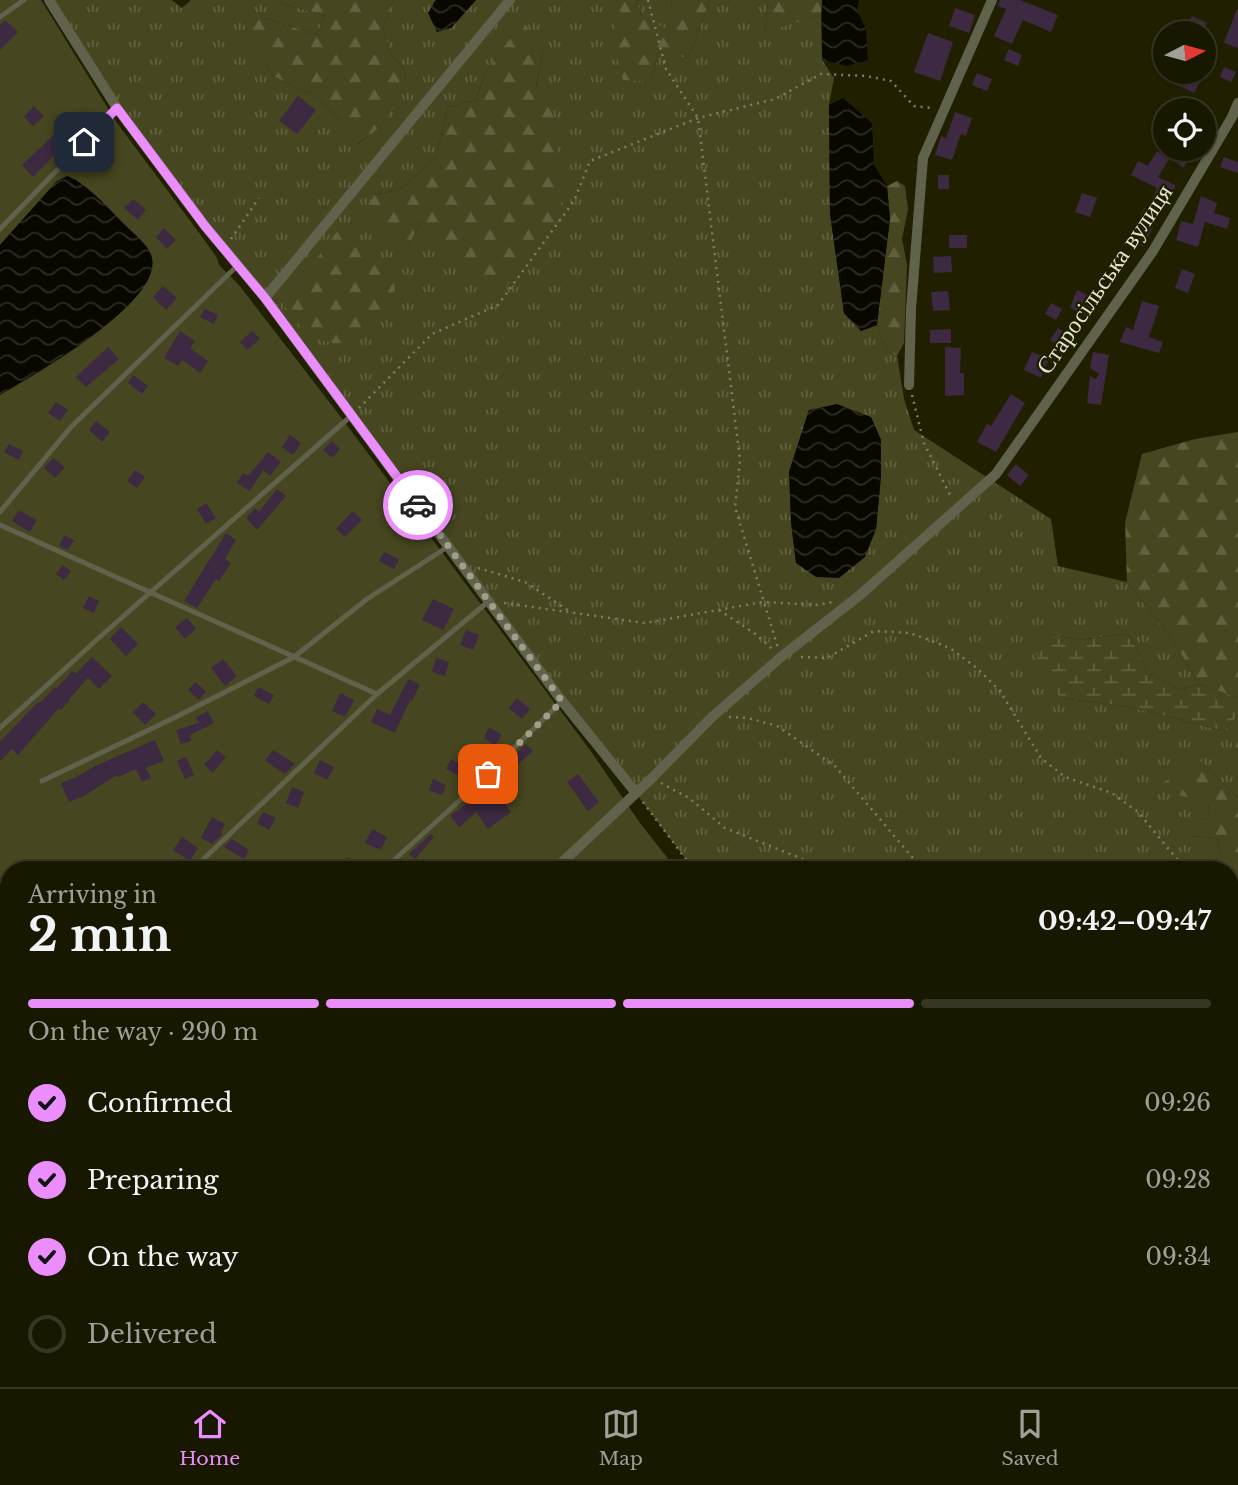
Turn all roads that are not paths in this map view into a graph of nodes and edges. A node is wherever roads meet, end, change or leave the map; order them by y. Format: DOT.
graph roads {
  1 [pos="24,0"];
  2 [pos="49,0"];
  3 [pos="510,0"];
  4 [pos="992,0"];
  5 [pos="0,18"];
  6 [pos="1238,103"];
  7 [pos="117,108"];
  8 [pos="0,229"];
  9 [pos="237,266"];
  10 [pos="265,298"];
  11 [pos="909,385"];
  12 [pos="352,415"];
  13 [pos="0,512"];
  14 [pos="0,525"];
  15 [pos="449,546"];
  16 [pos="150,593"];
  17 [pos="489,601"];
  18 [pos="294,657"];
  19 [pos="377,694"];
  20 [pos="562,701"];
  21 [pos="0,728"];
  22 [pos="42,781"];
  23 [pos="636,793"];
  24 [pos="201,861"];
  25 [pos="393,861"];
  26 [pos="564,861"];
  1 -- 5 [label="lane"];
  2 -- 7 [label="street"];
  3 -- 10 [label="street"];
  4 -- 11 [label="street"];
  6 -- 23 [label="street, Старосільська вулиця"];
  7 -- 8 [label="lane"];
  7 -- 9 [label="street"];
  9 -- 10 [label="street"];
  9 -- 13 [label="lane"];
  10 -- 12 [label="street"];
  12 -- 15 [label="street"];
  12 -- 16 [label="lane"];
  14 -- 16 [label="lane"];
  15 -- 17 [label="street"];
  15 -- 18 [label="lane"];
  16 -- 18 [label="lane"];
  16 -- 21 [label="lane"];
  17 -- 19 [label="lane"];
  17 -- 20 [label="street"];
  18 -- 19 [label="lane"];
  18 -- 22 [label="lane"];
  19 -- 24 [label="lane"];
  20 -- 23 [label="street"];
  20 -- 25 [label="lane"];
  23 -- 26 [label="street, Старосільська вулиця"];
}
